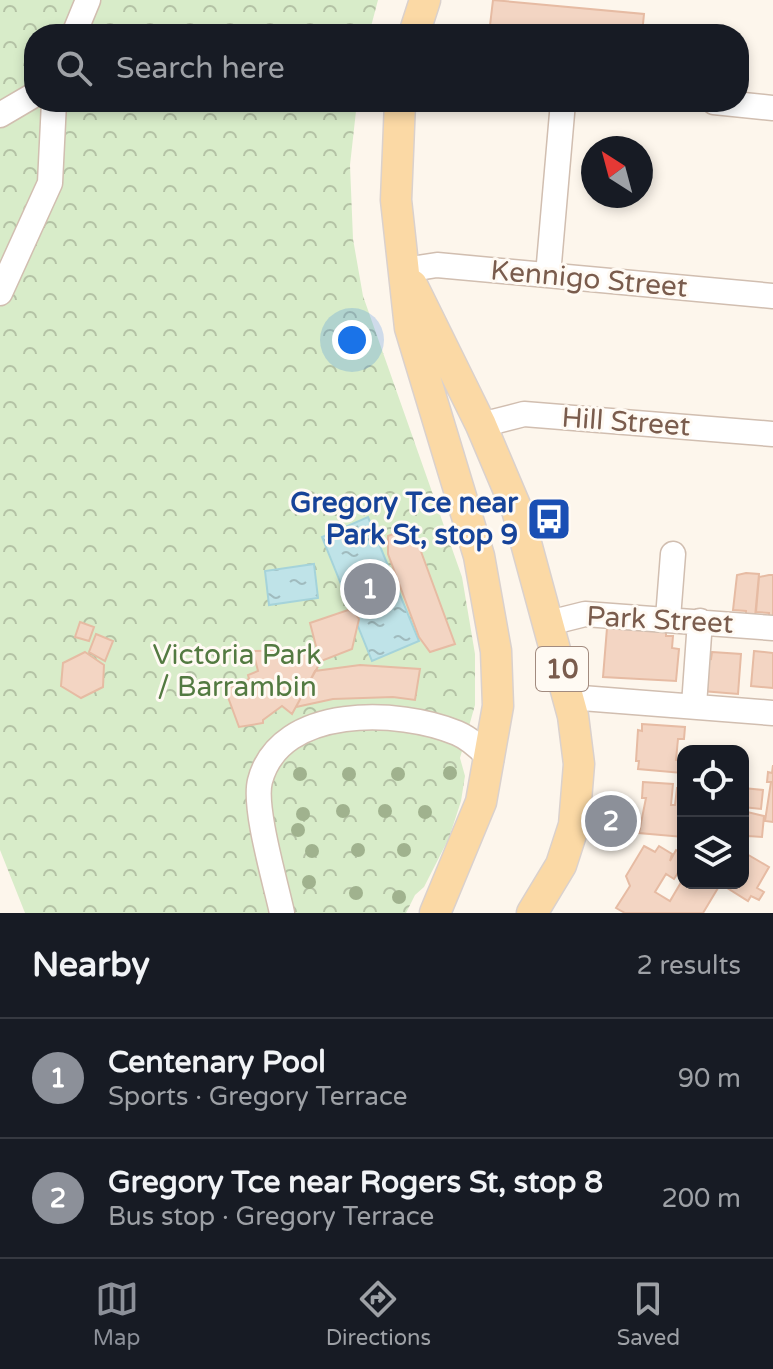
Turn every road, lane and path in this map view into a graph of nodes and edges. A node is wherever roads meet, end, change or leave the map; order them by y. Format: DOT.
graph roads {
  1 [pos="88,0"];
  2 [pos="425,0"];
  3 [pos="78,24"];
  4 [pos="417,24"];
  5 [pos="24,101"];
  6 [pos="749,106"];
  7 [pos="773,108"];
  8 [pos="54,112"];
  9 [pos="399,112"];
  10 [pos="562,112"];
  11 [pos="0,115"];
  12 [pos="405,272"];
  13 [pos="548,275"];
  14 [pos="0,293"];
  15 [pos="773,296"];
  16 [pos="481,425"];
  17 [pos="773,434"];
  18 [pos="443,438"];
  19 [pos="673,554"];
  20 [pos="668,618"];
  21 [pos="700,621"];
  22 [pos="549,623"];
  23 [pos="773,628"];
  24 [pos="569,697"];
  25 [pos="694,705"];
  26 [pos="773,713"];
  27 [pos="491,760"];
  28 [pos="282,913"];
  29 [pos="435,913"];
  30 [pos="532,913"];
  1 -- 3 [label="street"];
  2 -- 4 [label="main road"];
  5 -- 11 [label="street"];
  6 -- 7 [label="street"];
  8 -- 14 [label="street"];
  9 -- 12 [label="main road, 10"];
  10 -- 13 [label="street"];
  12 -- 13 [label="street, Kennigo Street"];
  12 -- 16 [label="main road, 10"];
  12 -- 18 [label="main road, 10"];
  13 -- 15 [label="street, Kennigo Street"];
  16 -- 17 [label="street, Hill Street"];
  16 -- 18 [label="main road"];
  16 -- 22 [label="main road, 10"];
  18 -- 27 [label="main road, 10"];
  19 -- 20 [label="street"];
  20 -- 21 [label="street, Park Street"];
  20 -- 22 [label="street, Park Street"];
  21 -- 23 [label="street, Park Street"];
  21 -- 25 [label="street"];
  22 -- 24 [label="main road, 10"];
  24 -- 25 [label="street"];
  24 -- 30 [label="main road, 10"];
  25 -- 26 [label="street"];
  27 -- 28 [label="street"];
  27 -- 29 [label="main road, 10"];
}
